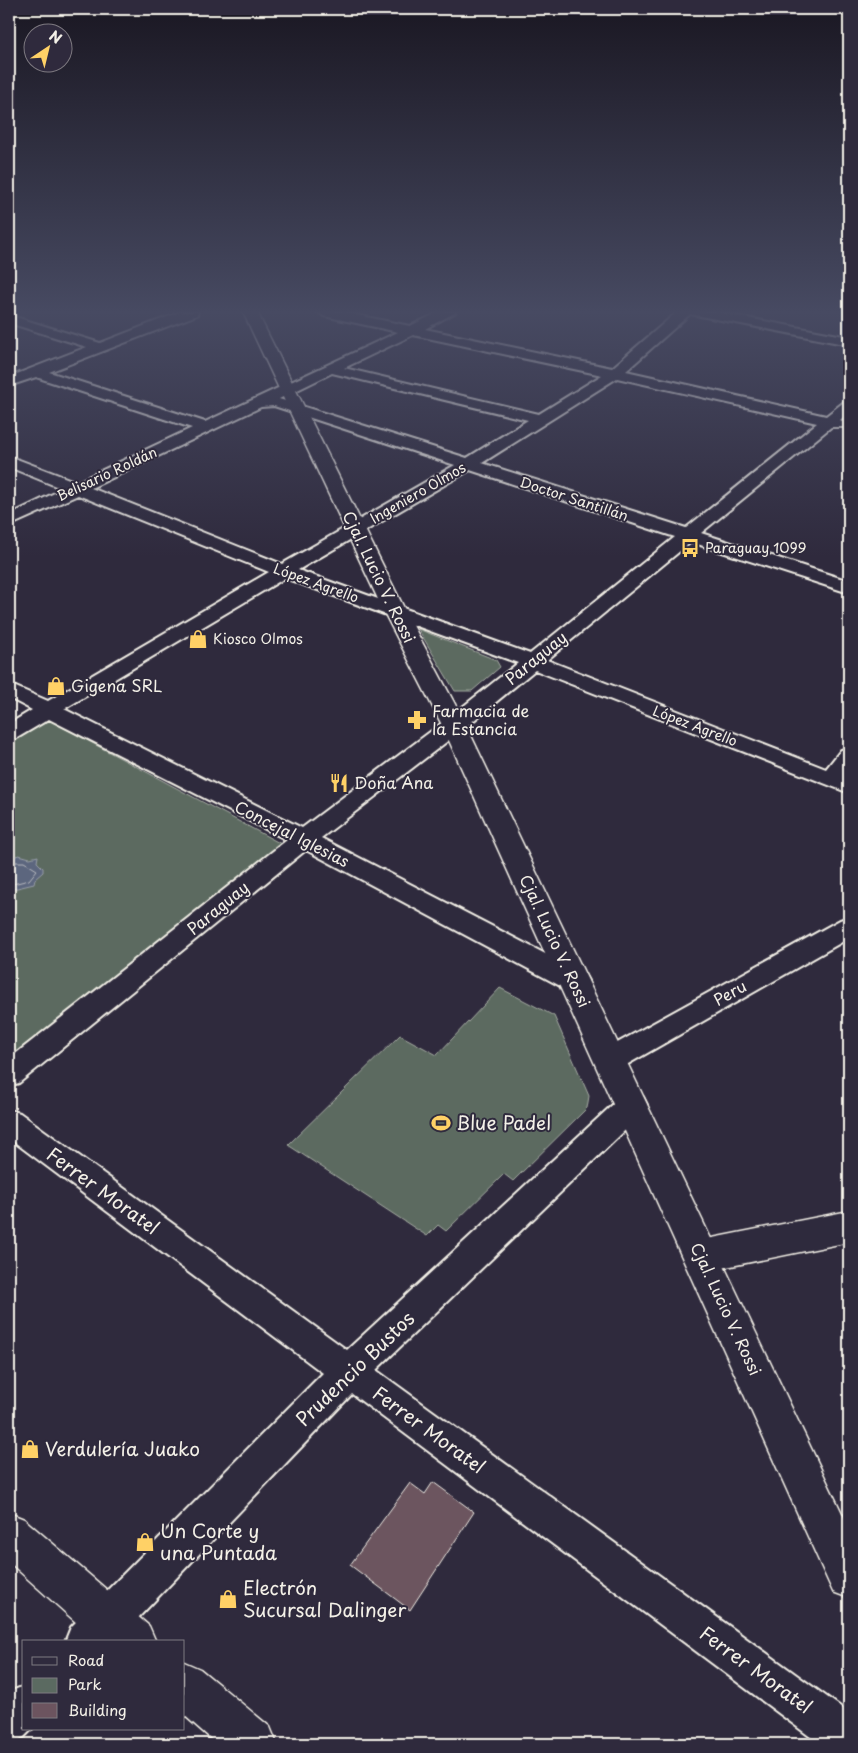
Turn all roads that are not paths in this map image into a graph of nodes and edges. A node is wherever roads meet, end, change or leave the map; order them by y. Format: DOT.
graph roads {
  1 [pos="102,394"];
  2 [pos="277,394"];
  3 [pos="292,394"];
  4 [pos="435,394"];
  5 [pos="582,394"];
  6 [pos="707,394"];
  7 [pos="259,403"];
  8 [pos="849,405"];
  9 [pos="299,409"];
  10 [pos="541,419"];
  11 [pos="828,421"];
  12 [pos="849,426"];
  13 [pos="206,428"];
  14 [pos="9,461"];
  15 [pos="467,465"];
  16 [pos="77,488"];
  17 [pos="9,521"];
  18 [pos="355,529"];
  19 [pos="686,536"];
  20 [pos="285,572"];
  21 [pos="849,587"];
  22 [pos="395,612"];
  23 [pos="531,661"];
  24 [pos="9,690"];
  25 [pos="48,710"];
  26 [pos="454,724"];
  27 [pos="9,733"];
  28 [pos="849,755"];
  29 [pos="839,782"];
  30 [pos="304,839"];
  31 [pos="849,926"];
  32 [pos="574,981"];
  33 [pos="611,1060"];
  34 [pos="9,1075"];
  35 [pos="632,1105"];
  36 [pos="9,1122"];
  37 [pos="849,1226"];
  38 [pos="702,1256"];
  39 [pos="350,1372"];
  40 [pos="9,1534"];
  41 [pos="849,1576"];
  42 [pos="109,1634"];
  43 [pos="185,1686"];
  44 [pos="22,1709"];
  45 [pos="9,1722"];
  46 [pos="849,1739"];
  47 [pos="253,1744"];
  1 -- 13 [label="street"];
  2 -- 7 [label="street, Belisario Roldán"];
  3 -- 9 [label="main road, Cjal. Lucio V. Rossi"];
  4 -- 10 [label="street"];
  5 -- 10 [label="street, Ingeniero Olmos"];
  6 -- 11 [label="street"];
  7 -- 9 [label="street, Doctor Santillán"];
  7 -- 13 [label="street, Belisario Roldán"];
  8 -- 11 [label="street, Paraguay"];
  9 -- 15 [label="street, Doctor Santillán"];
  9 -- 18 [label="main road, Cjal. Lucio V. Rossi"];
  10 -- 15 [label="street, Ingeniero Olmos"];
  11 -- 12 [label="street"];
  11 -- 19 [label="street, Paraguay"];
  13 -- 16 [label="street, Belisario Roldán"];
  14 -- 16 [label="street, López Agrello"];
  15 -- 18 [label="street, Ingeniero Olmos"];
  15 -- 19 [label="street, Doctor Santillán"];
  16 -- 17 [label="street, Belisario Roldán"];
  16 -- 20 [label="street, López Agrello"];
  18 -- 20 [label="street, Ingeniero Olmos"];
  18 -- 22 [label="main road, Cjal. Lucio V. Rossi"];
  19 -- 21 [label="street, Doctor Santillán"];
  19 -- 23 [label="street, Paraguay"];
  20 -- 22 [label="street, López Agrello"];
  20 -- 25 [label="street, Ingeniero Olmos"];
  22 -- 23 [label="street, López Agrello"];
  22 -- 26 [label="main road, Cjal. Lucio V. Rossi"];
  23 -- 26 [label="street, Paraguay"];
  23 -- 29 [label="street, López Agrello"];
  24 -- 25 [label="street, Concejal Iglesias"];
  25 -- 27 [label="street, Ingeniero Olmos"];
  25 -- 30 [label="street, Concejal Iglesias"];
  26 -- 30 [label="street, Paraguay"];
  26 -- 32 [label="main road, Cjal. Lucio V. Rossi"];
  28 -- 29 [label="street"];
  30 -- 32 [label="street, Concejal Iglesias"];
  30 -- 34 [label="street, Paraguay"];
  31 -- 33 [label="street, Peru"];
  32 -- 33 [label="main road, Cjal. Lucio V. Rossi"];
  33 -- 35 [label="main road, Cjal. Lucio V. Rossi"];
  35 -- 38 [label="main road, Cjal. Lucio V. Rossi"];
  35 -- 39 [label="street, Prudencio Bustos"];
  36 -- 39 [label="street, Ferrer Moratel"];
  37 -- 38 [label="main road"];
  38 -- 41 [label="main road, Cjal. Lucio V. Rossi"];
  39 -- 42 [label="street, Prudencio Bustos"];
  39 -- 46 [label="street, Ferrer Moratel"];
  40 -- 42 [label="main road"];
  43 -- 47 [label="main road"];
  44 -- 45 [label="street"];
}
